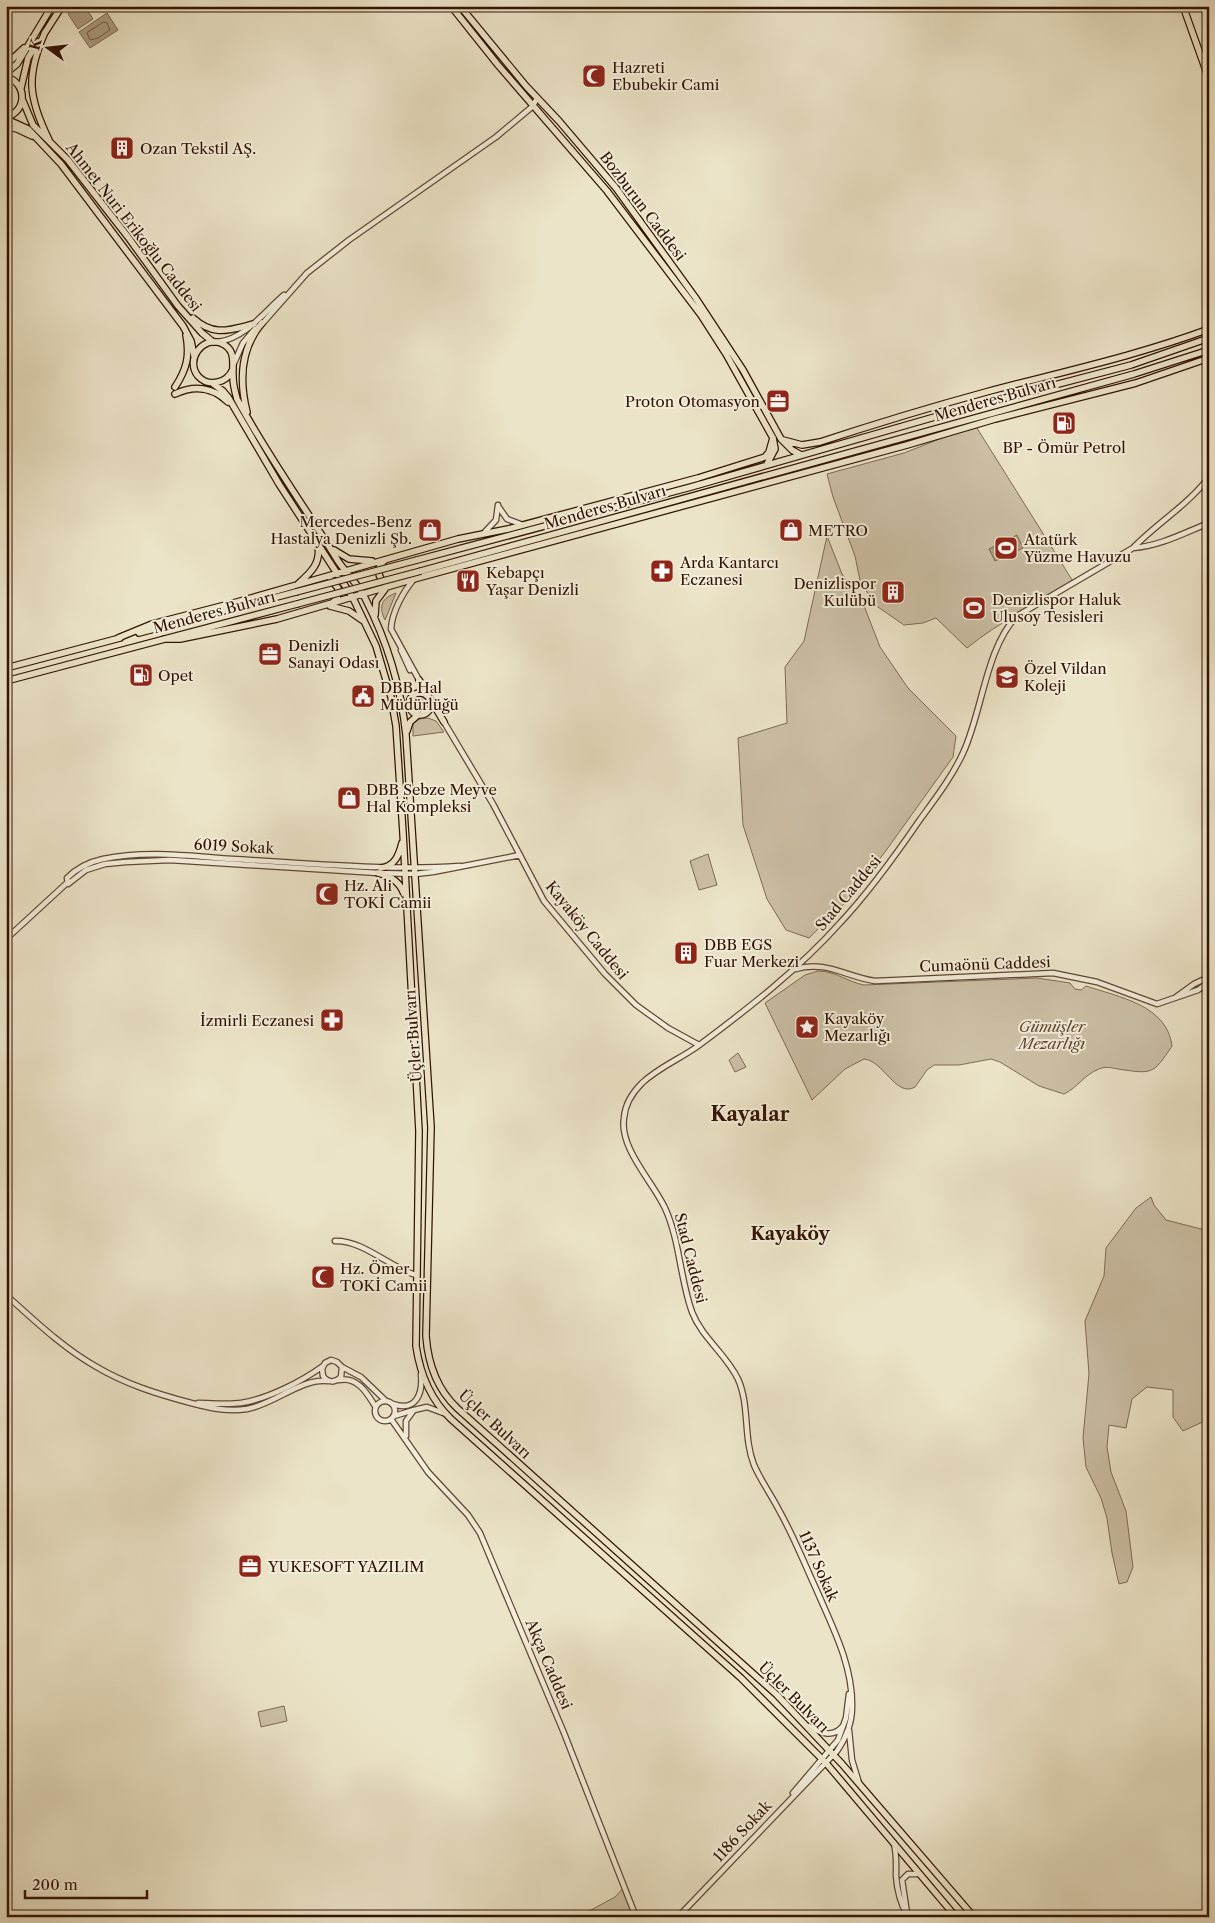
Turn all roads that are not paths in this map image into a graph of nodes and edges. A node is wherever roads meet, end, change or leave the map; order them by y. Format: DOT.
graph roads {
  1 [pos="52,6"];
  2 [pos="62,6"];
  3 [pos="451,6"];
  4 [pos="460,6"];
  5 [pos="1183,6"];
  6 [pos="45,32"];
  7 [pos="30,40"];
  8 [pos="6,65"];
  9 [pos="6,73"];
  10 [pos="6,77"];
  11 [pos="1209,79"];
  12 [pos="21,88"];
  13 [pos="537,98"];
  14 [pos="23,101"];
  15 [pos="533,106"];
  16 [pos="6,118"];
  17 [pos="6,126"];
  18 [pos="39,140"];
  19 [pos="50,142"];
  20 [pos="298,283"];
  21 [pos="178,306"];
  22 [pos="262,323"];
  23 [pos="254,324"];
  24 [pos="183,326"];
  25 [pos="1209,329"];
  26 [pos="1209,338"];
  27 [pos="215,342"];
  28 [pos="1209,350"];
  29 [pos="194,358"];
  30 [pos="1209,358"];
  31 [pos="234,366"];
  32 [pos="212,383"];
  33 [pos="175,387"];
  34 [pos="175,394"];
  35 [pos="234,408"];
  36 [pos="248,418"];
  37 [pos="773,438"];
  38 [pos="781,439"];
  39 [pos="801,455"];
  40 [pos="767,464"];
  41 [pos="1209,476"];
  42 [pos="616,500"];
  43 [pos="622,506"];
  44 [pos="557,519"];
  45 [pos="1209,523"];
  46 [pos="595,524"];
  47 [pos="617,524"];
  48 [pos="524,525"];
  49 [pos="480,536"];
  50 [pos="317,542"];
  51 [pos="330,547"];
  52 [pos="1133,548"];
  53 [pos="387,559"];
  54 [pos="377,562"];
  55 [pos="345,571"];
  56 [pos="337,573"];
  57 [pos="322,578"];
  58 [pos="414,579"];
  59 [pos="394,586"];
  60 [pos="296,589"];
  61 [pos="385,589"];
  62 [pos="364,595"];
  63 [pos="353,598"];
  64 [pos="326,606"];
  65 [pos="376,619"];
  66 [pos="366,624"];
  67 [pos="164,638"];
  68 [pos="6,668"];
  69 [pos="6,681"];
  70 [pos="418,681"];
  71 [pos="399,688"];
  72 [pos="416,694"];
  73 [pos="430,699"];
  74 [pos="426,714"];
  75 [pos="418,715"];
  76 [pos="444,722"];
  77 [pos="406,735"];
  78 [pos="403,833"];
  79 [pos="520,854"];
  80 [pos="380,871"];
  81 [pos="405,871"];
  82 [pos="414,871"];
  83 [pos="406,906"];
  84 [pos="6,939"];
  85 [pos="795,969"];
  86 [pos="1209,977"];
  87 [pos="1209,982"];
  88 [pos="1173,999"];
  89 [pos="699,1045"];
  90 [pos="335,1241"];
  91 [pos="416,1275"];
  92 [pos="6,1295"];
  93 [pos="323,1366"];
  94 [pos="342,1367"];
  95 [pos="421,1371"];
  96 [pos="328,1381"];
  97 [pos="336,1381"];
  98 [pos="743,1394"];
  99 [pos="386,1401"];
  100 [pos="192,1403"];
  101 [pos="391,1403"];
  102 [pos="376,1406"];
  103 [pos="414,1410"];
  104 [pos="446,1414"];
  105 [pos="393,1417"];
  106 [pos="407,1440"];
  107 [pos="850,1680"];
  108 [pos="847,1714"];
  109 [pos="803,1722"];
  110 [pos="850,1724"];
  111 [pos="833,1752"];
  112 [pos="824,1761"];
  113 [pos="860,1784"];
  114 [pos="894,1844"];
  115 [pos="919,1874"];
  116 [pos="908,1916"];
  117 [pos="636,1917"];
  118 [pos="678,1917"];
  119 [pos="956,1917"];
  120 [pos="974,1917"];
  1 -- 7 [label="main road"];
  2 -- 6 [label="main road"];
  3 -- 15 [label="main road, Bozburun Caddesi"];
  4 -- 13 [label="main road, Bozburun Caddesi"];
  5 -- 11 [label="main road"];
  6 -- 12 [label="main road"];
  6 -- 19 [label="main road"];
  7 -- 8 [label="main road"];
  7 -- 9 [label="main road"];
  10 -- 12 [label="main road"];
  12 -- 14 [label="main road, Ahmet Nuri Erikoğlu Caddesi"];
  13 -- 15 [label="street"];
  13 -- 38 [label="main road, Bozburun Caddesi"];
  14 -- 16 [label="main road"];
  14 -- 19 [label="main road, Ahmet Nuri Erikoğlu Caddesi"];
  15 -- 20 [label="street"];
  15 -- 37 [label="main road, Bozburun Caddesi"];
  16 -- 18 [label="main road, Ahmet Nuri Erikoğlu Caddesi"];
  17 -- 18 [label="main road"];
  18 -- 24 [label="main road, Ahmet Nuri Erikoğlu Caddesi"];
  19 -- 21 [label="main road, Ahmet Nuri Erikoğlu Caddesi"];
  20 -- 22 [label="street"];
  20 -- 23 [label="street"];
  21 -- 23 [label="main road"];
  21 -- 27 [label="main road, Ahmet Nuri Erikoğlu Caddesi"];
  22 -- 31 [label="street"];
  22 -- 36 [label="main road"];
  23 -- 27 [label="street"];
  24 -- 29 [label="main road, Ahmet Nuri Erikoğlu Caddesi"];
  24 -- 33 [label="main road"];
  25 -- 38 [label="main road"];
  26 -- 39 [label="main road, Menderes Bulvarı"];
  27 -- 29 [label="main road"];
  27 -- 31 [label="main road"];
  28 -- 46 [label="main road, Menderes Bulvarı"];
  29 -- 32 [label="main road"];
  30 -- 47 [label="main road"];
  31 -- 32 [label="main road"];
  31 -- 36 [label="main road"];
  32 -- 35 [label="main road"];
  34 -- 35 [label="main road"];
  35 -- 50 [label="main road"];
  36 -- 51 [label="main road"];
  37 -- 40 [label="main road"];
  37 -- 42 [label="main road"];
  38 -- 39 [label="main road"];
  39 -- 40 [label="main road, Menderes Bulvarı"];
  40 -- 43 [label="main road, Menderes Bulvarı"];
  41 -- 52 [label="street, Stad Caddesi"];
  42 -- 43 [label="street"];
  42 -- 44 [label="main road"];
  43 -- 44 [label="main road, Menderes Bulvarı"];
  44 -- 48 [label="main road"];
  44 -- 60 [label="main road, Menderes Bulvarı, bridge"];
  45 -- 52 [label="street"];
  46 -- 47 [label="main road"];
  46 -- 67 [label="main road, Menderes Bulvarı, bridge"];
  47 -- 58 [label="main road"];
  48 -- 49 [label="main road"];
  48 -- 49 [label="street"];
  49 -- 53 [label="main road"];
  50 -- 56 [label="main road"];
  50 -- 60 [label="main road"];
  51 -- 54 [label="main road"];
  51 -- 55 [label="main road"];
  52 -- 85 [label="street, Stad Caddesi"];
  53 -- 54 [label="main road"];
  53 -- 59 [label="main road"];
  54 -- 55 [label="main road"];
  55 -- 56 [label="main road"];
  55 -- 62 [label="main road, Üçler Bulvarı"];
  56 -- 57 [label="main road"];
  56 -- 63 [label="main road, Üçler Bulvarı"];
  57 -- 60 [label="main road"];
  57 -- 64 [label="main road"];
  58 -- 59 [label="main road"];
  58 -- 70 [label="street"];
  59 -- 61 [label="main road"];
  60 -- 68 [label="main road, Menderes Bulvarı"];
  61 -- 62 [label="main road"];
  61 -- 65 [label="main road"];
  62 -- 63 [label="main road"];
  62 -- 65 [label="main road, Üçler Bulvarı"];
  63 -- 64 [label="main road"];
  63 -- 66 [label="main road, Üçler Bulvarı"];
  64 -- 66 [label="main road"];
  64 -- 67 [label="main road"];
  65 -- 71 [label="main road, Üçler Bulvarı"];
  66 -- 78 [label="main road, Üçler Bulvarı"];
  67 -- 69 [label="main road, Menderes Bulvarı"];
  70 -- 72 [label="main road"];
  70 -- 73 [label="main road"];
  71 -- 72 [label="main road"];
  71 -- 77 [label="main road, Üçler Bulvarı"];
  72 -- 73 [label="main road"];
  72 -- 75 [label="main road"];
  73 -- 74 [label="main road"];
  73 -- 76 [label="main road"];
  74 -- 75 [label="main road"];
  74 -- 76 [label="main road"];
  75 -- 77 [label="main road"];
  76 -- 79 [label="street, Kayaköy Caddesi"];
  77 -- 82 [label="main road, Üçler Bulvarı"];
  78 -- 80 [label="main road"];
  78 -- 81 [label="main road, Üçler Bulvarı"];
  79 -- 82 [label="street, 6019 Sokak"];
  79 -- 89 [label="street, Kayaköy Caddesi"];
  80 -- 81 [label="street, 6019 Sokak"];
  80 -- 83 [label="main road"];
  80 -- 84 [label="street, 6019 Sokak"];
  81 -- 82 [label="street, 6019 Sokak"];
  81 -- 83 [label="main road, Üçler Bulvarı"];
  82 -- 109 [label="main road, Üçler Bulvarı"];
  83 -- 91 [label="main road, Üçler Bulvarı"];
  85 -- 88 [label="street, Cumaönü Caddesi"];
  85 -- 89 [label="street, Stad Caddesi"];
  86 -- 88 [label="street, Cumaönü Caddesi"];
  87 -- 88 [label="street, Cumaönü Caddesi"];
  89 -- 98 [label="street, Stad Caddesi"];
  90 -- 91 [label="street"];
  91 -- 95 [label="main road, Üçler Bulvarı"];
  92 -- 100 [label="street, Akça Caddesi"];
  93 -- 94 [label="street"];
  93 -- 96 [label="street"];
  93 -- 100 [label="street, Akça Caddesi"];
  94 -- 97 [label="street"];
  94 -- 99 [label="street"];
  95 -- 101 [label="street"];
  95 -- 104 [label="main road, Üçler Bulvarı"];
  96 -- 97 [label="street, Akça Caddesi"];
  96 -- 100 [label="street, Akça Caddesi"];
  97 -- 102 [label="street, Akça Caddesi"];
  98 -- 107 [label="street, 1137 Sokak"];
  99 -- 101 [label="street"];
  99 -- 102 [label="street"];
  101 -- 105 [label="street, Akça Caddesi"];
  102 -- 105 [label="street, Akça Caddesi"];
  103 -- 104 [label="street"];
  103 -- 105 [label="street"];
  103 -- 106 [label="street"];
  104 -- 112 [label="main road, Üçler Bulvarı"];
  105 -- 106 [label="street, Akça Caddesi"];
  106 -- 117 [label="street, Akça Caddesi"];
  107 -- 108 [label="street"];
  107 -- 110 [label="street, 1137 Sokak"];
  108 -- 109 [label="street"];
  108 -- 111 [label="street"];
  109 -- 111 [label="main road, Üçler Bulvarı"];
  110 -- 111 [label="street, 1137 Sokak"];
  110 -- 113 [label="street"];
  111 -- 112 [label="street, 1186 Sokak"];
  111 -- 113 [label="main road, Üçler Bulvarı"];
  112 -- 114 [label="main road, Üçler Bulvarı"];
  112 -- 118 [label="street, 1186 Sokak"];
  113 -- 120 [label="main road, Üçler Bulvarı"];
  114 -- 115 [label="main road, Üçler Bulvarı"];
  114 -- 116 [label="street"];
  115 -- 116 [label="street"];
  115 -- 119 [label="main road, Üçler Bulvarı"];
}
